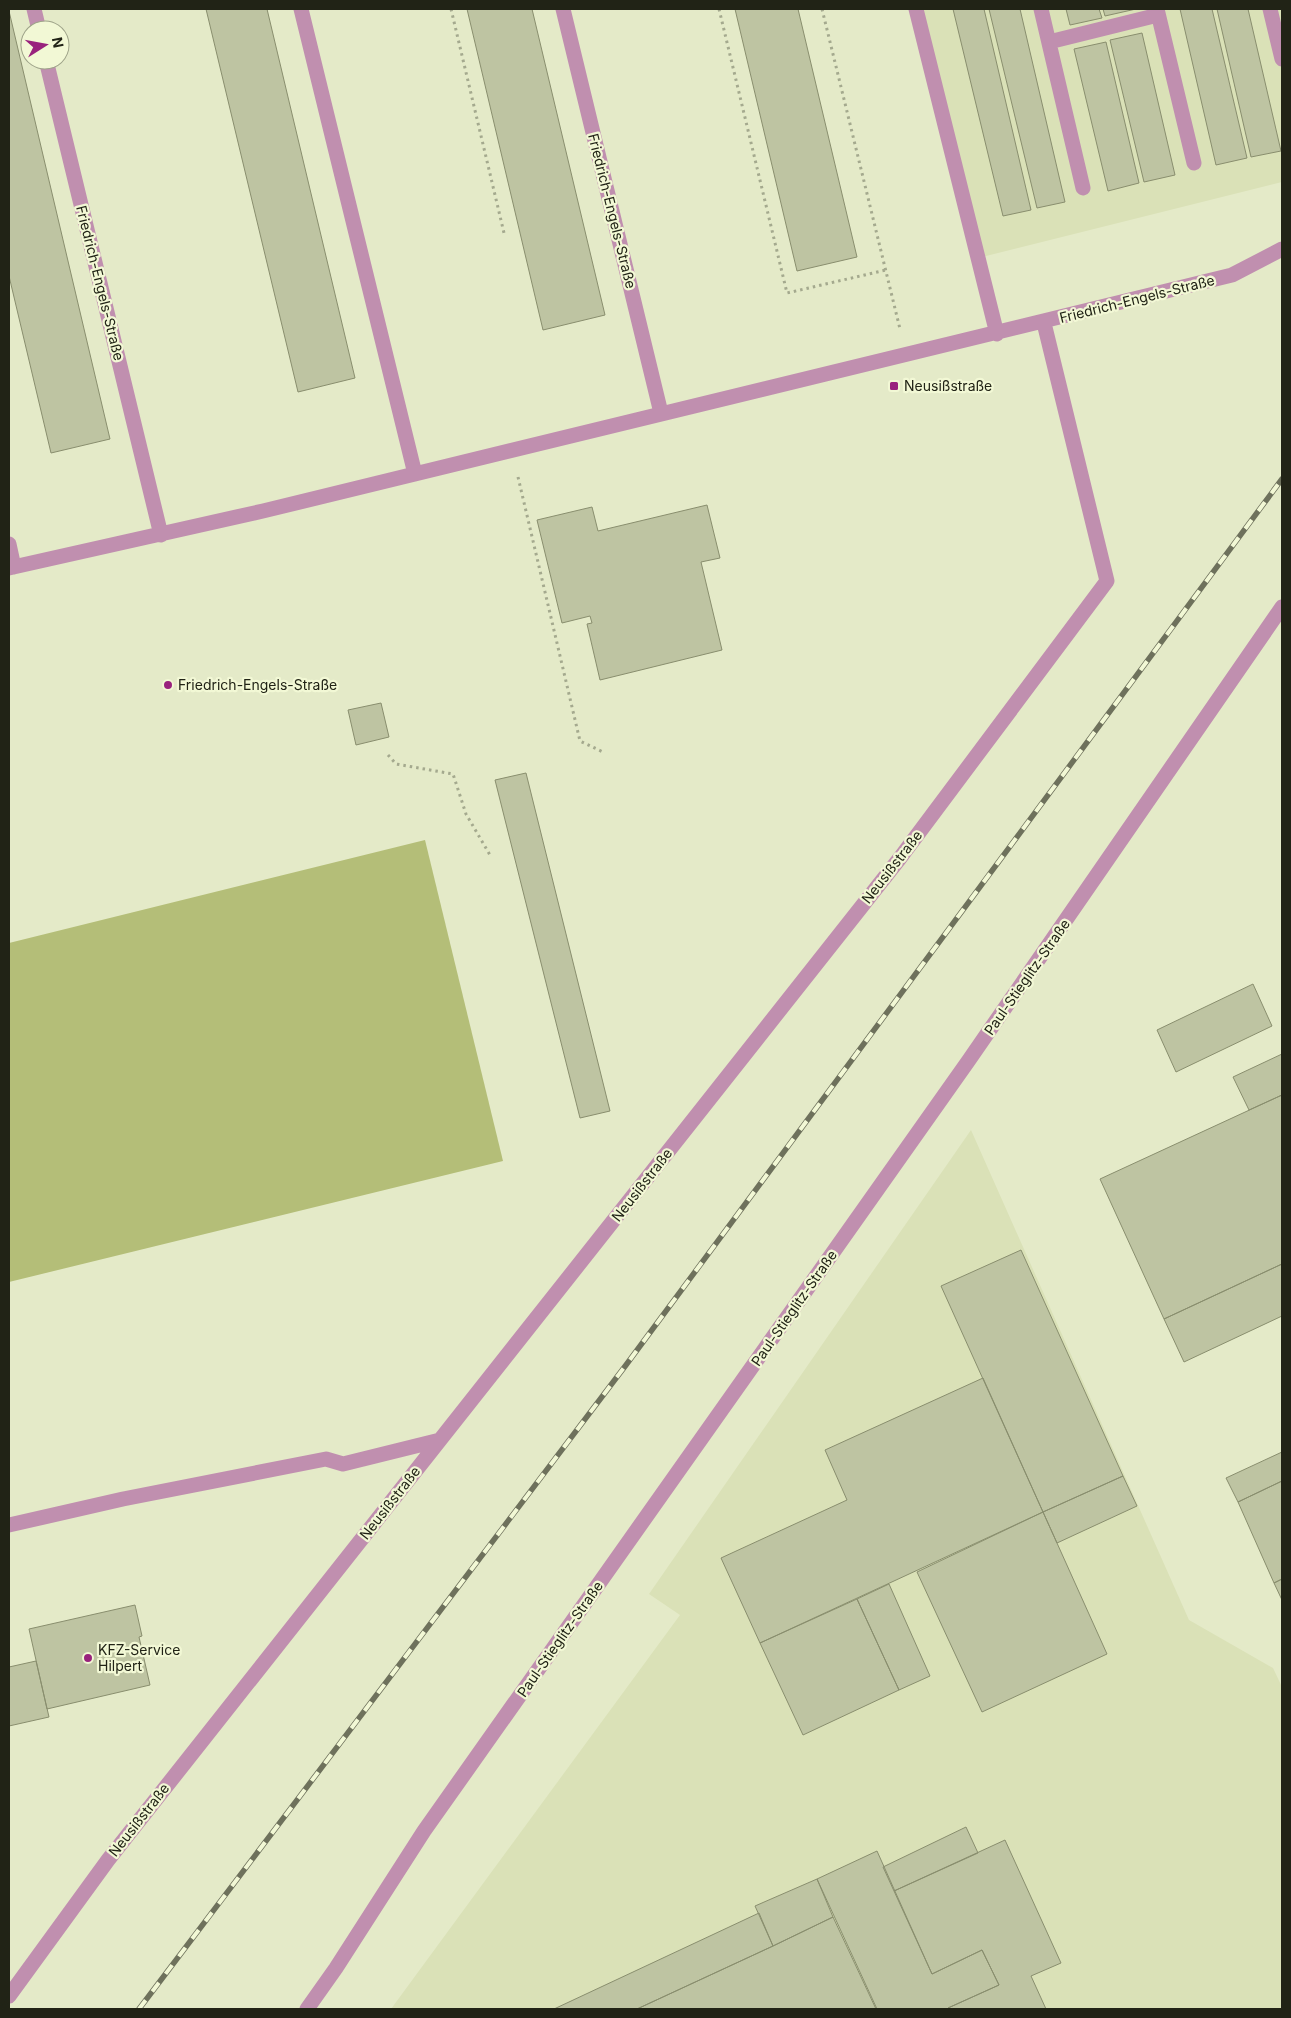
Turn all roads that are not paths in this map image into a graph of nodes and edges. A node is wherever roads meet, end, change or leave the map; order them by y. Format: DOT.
graph roads {
  1 [pos="301,9"];
  2 [pos="563,9"];
  3 [pos="916,9"];
  4 [pos="1041,9"];
  5 [pos="1270,9"];
  6 [pos="1158,12"];
  7 [pos="1049,42"];
  8 [pos="1282,59"];
  9 [pos="48,70"];
  10 [pos="1194,163"];
  11 [pos="1083,188"];
  12 [pos="1278,252"];
  13 [pos="1044,323"];
  14 [pos="997,334"];
  15 [pos="661,413"];
  16 [pos="415,474"];
  17 [pos="161,535"];
  18 [pos="9,544"];
  19 [pos="12,568"];
  20 [pos="1282,607"];
  21 [pos="440,1440"];
  22 [pos="9,1525"];
  23 [pos="9,1996"];
  24 [pos="307,2009"];
  1 -- 16 [label="street"];
  2 -- 15 [label="street, Friedrich-Engels-Straße"];
  3 -- 14 [label="street"];
  4 -- 7 [label="street"];
  5 -- 8 [label="street"];
  6 -- 7 [label="street"];
  6 -- 10 [label="street"];
  7 -- 11 [label="street"];
  9 -- 17 [label="street, Friedrich-Engels-Straße"];
  12 -- 13 [label="street, Friedrich-Engels-Straße"];
  13 -- 14 [label="street, Friedrich-Engels-Straße"];
  13 -- 21 [label="street, Neusißstraße"];
  14 -- 15 [label="street, Friedrich-Engels-Straße"];
  15 -- 16 [label="street, Friedrich-Engels-Straße"];
  16 -- 17 [label="street, Friedrich-Engels-Straße"];
  17 -- 19 [label="street, Friedrich-Engels-Straße"];
  18 -- 19 [label="street"];
  20 -- 24 [label="street, Paul-Stieglitz-Straße"];
  21 -- 22 [label="street"];
  21 -- 23 [label="street, Neusißstraße"];
}
